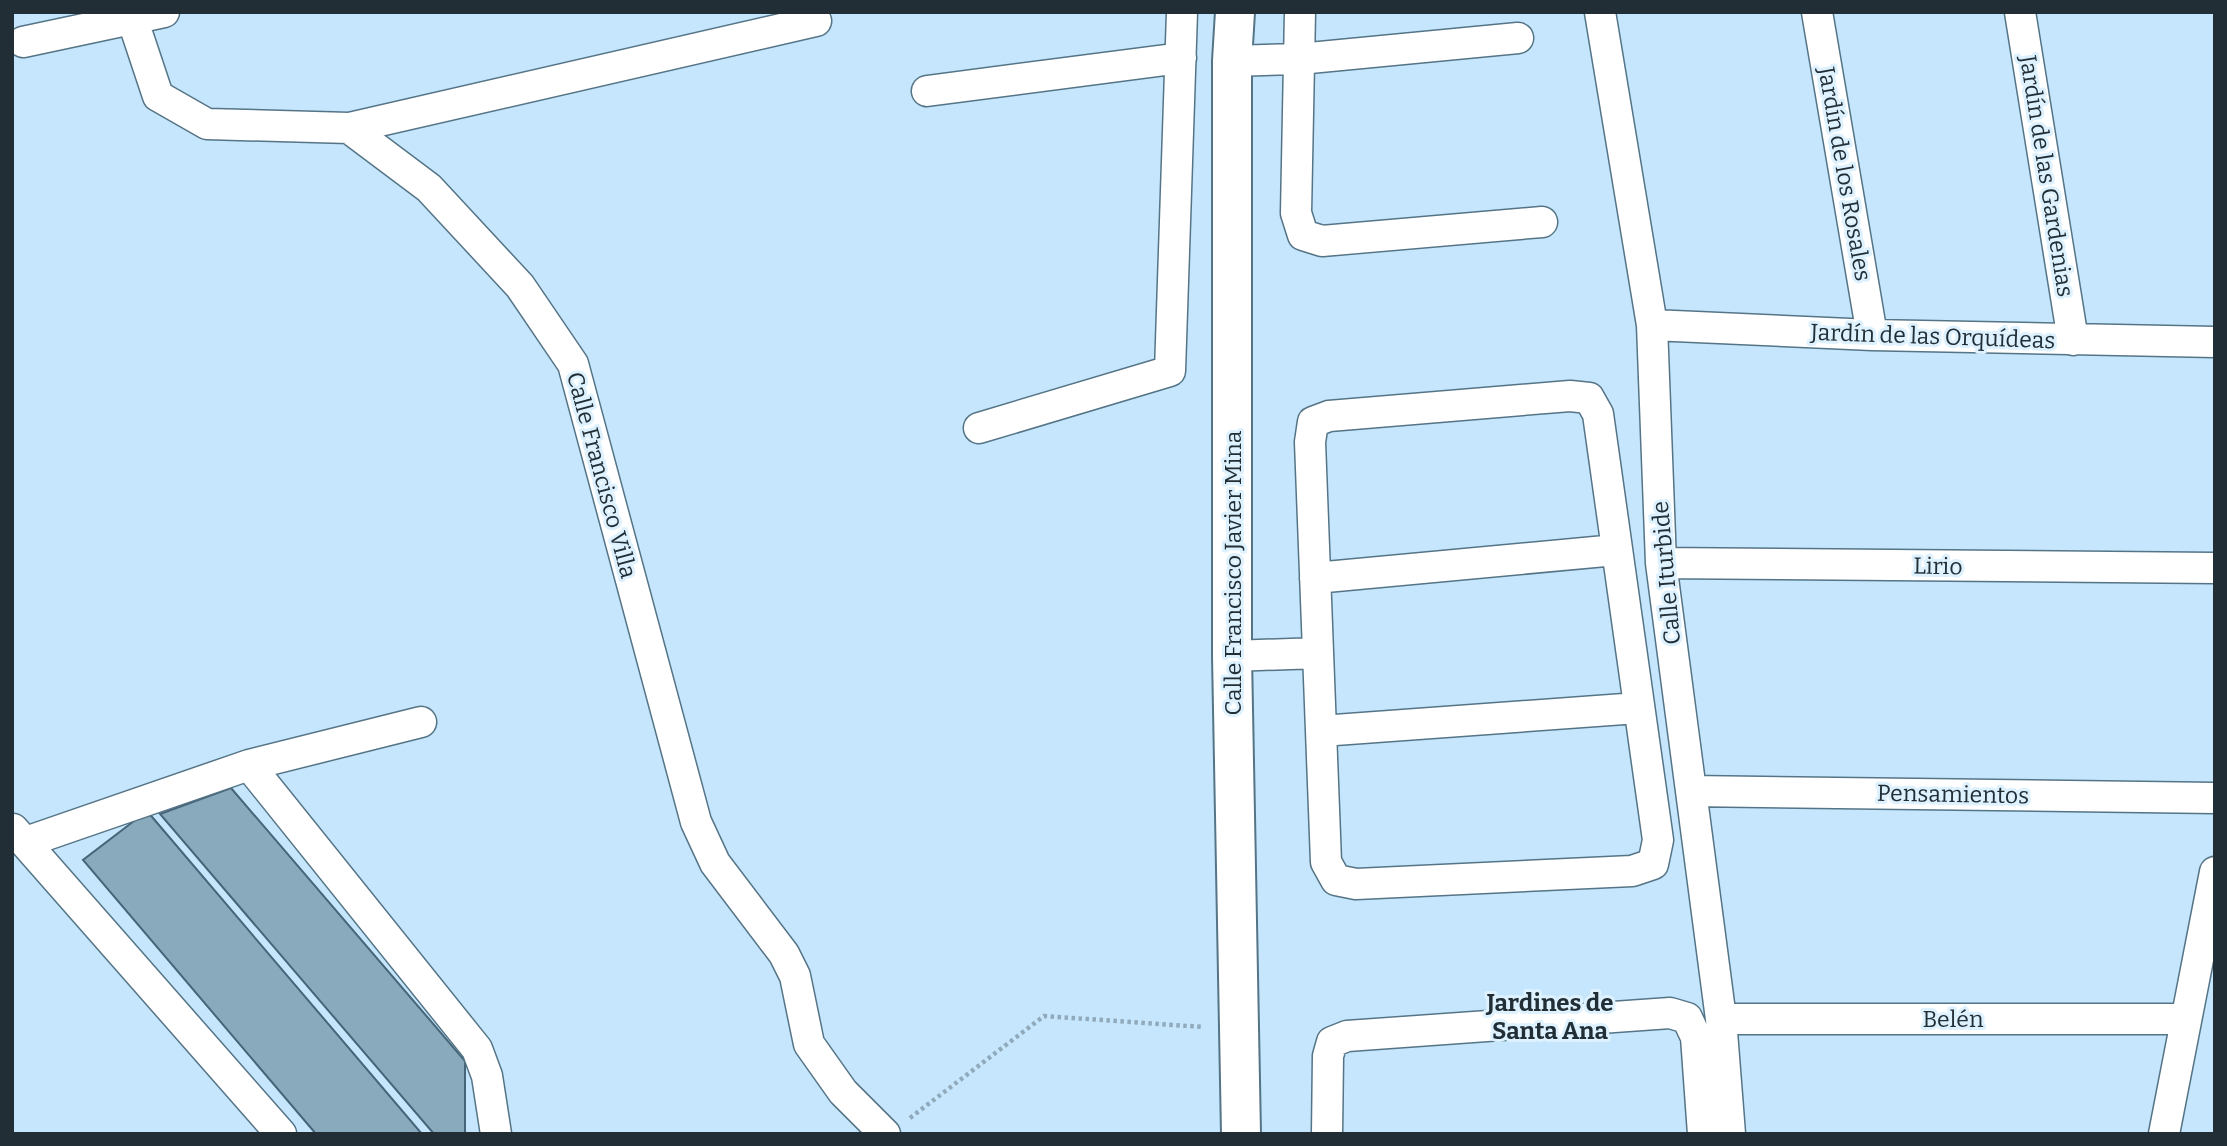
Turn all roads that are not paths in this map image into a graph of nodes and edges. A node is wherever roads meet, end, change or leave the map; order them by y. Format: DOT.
graph roads {
  1 [pos="164,12"];
  2 [pos="1182,12"];
  3 [pos="1235,12"];
  4 [pos="1300,12"];
  5 [pos="1600,12"];
  6 [pos="1817,12"];
  7 [pos="2020,12"];
  8 [pos="131,16"];
  9 [pos="816,21"];
  10 [pos="1518,38"];
  11 [pos="23,42"];
  12 [pos="1181,58"];
  13 [pos="1299,58"];
  14 [pos="1232,61"];
  15 [pos="927,91"];
  16 [pos="349,128"];
  17 [pos="1542,222"];
  18 [pos="1652,325"];
  19 [pos="1872,335"];
  20 [pos="2073,340"];
  21 [pos="2215,342"];
  22 [pos="979,428"];
  23 [pos="1616,550"];
  24 [pos="1661,563"];
  25 [pos="2215,568"];
  26 [pos="1315,578"];
  27 [pos="1318,653"];
  28 [pos="1232,656"];
  29 [pos="1638,708"];
  30 [pos="421,722"];
  31 [pos="1321,731"];
  32 [pos="248,765"];
  33 [pos="1691,791"];
  34 [pos="2215,798"];
  35 [pos="19,835"];
  36 [pos="2215,872"];
  37 [pos="1721,1018"];
  38 [pos="2186,1019"];
  39 [pos="893,1130"];
  40 [pos="281,1134"];
  41 [pos="496,1134"];
  42 [pos="1241,1134"];
  43 [pos="1327,1134"];
  44 [pos="1703,1134"];
  45 [pos="1730,1134"];
  46 [pos="2164,1134"];
  1 -- 8 [label="street"];
  2 -- 12 [label="street"];
  3 -- 14 [label="street, Calle Francisco Javier Mina"];
  4 -- 13 [label="street"];
  5 -- 18 [label="street, Calle Iturbide"];
  6 -- 19 [label="street, Jardín de los Rosales"];
  7 -- 20 [label="street, Jardín de las Gardenias"];
  8 -- 11 [label="street"];
  8 -- 16 [label="street"];
  9 -- 16 [label="street"];
  10 -- 13 [label="street"];
  12 -- 15 [label="street"];
  12 -- 22 [label="street"];
  13 -- 14 [label="street"];
  13 -- 17 [label="street"];
  14 -- 28 [label="street, Calle Francisco Javier Mina"];
  16 -- 39 [label="street, Calle Francisco Villa"];
  18 -- 19 [label="street, Jardín de las Orquídeas"];
  18 -- 24 [label="street, Calle Iturbide"];
  19 -- 20 [label="street, Jardín de las Orquídeas"];
  20 -- 21 [label="street, Jardín de las Orquídeas"];
  23 -- 26 [label="street"];
  23 -- 26 [label="street"];
  23 -- 29 [label="street"];
  24 -- 25 [label="street, Lirio"];
  24 -- 33 [label="street, Calle Iturbide"];
  26 -- 27 [label="street"];
  27 -- 28 [label="street"];
  27 -- 31 [label="street"];
  28 -- 42 [label="street, Calle Francisco Javier Mina"];
  29 -- 31 [label="street"];
  29 -- 31 [label="street"];
  30 -- 32 [label="street"];
  32 -- 35 [label="street"];
  32 -- 41 [label="street"];
  33 -- 34 [label="street, Pensamientos"];
  33 -- 37 [label="street, Calle Iturbide"];
  35 -- 40 [label="street"];
  36 -- 38 [label="street"];
  37 -- 38 [label="street, Belén"];
  37 -- 45 [label="street, Calle Iturbide"];
  38 -- 46 [label="street"];
  43 -- 44 [label="street"];
}
